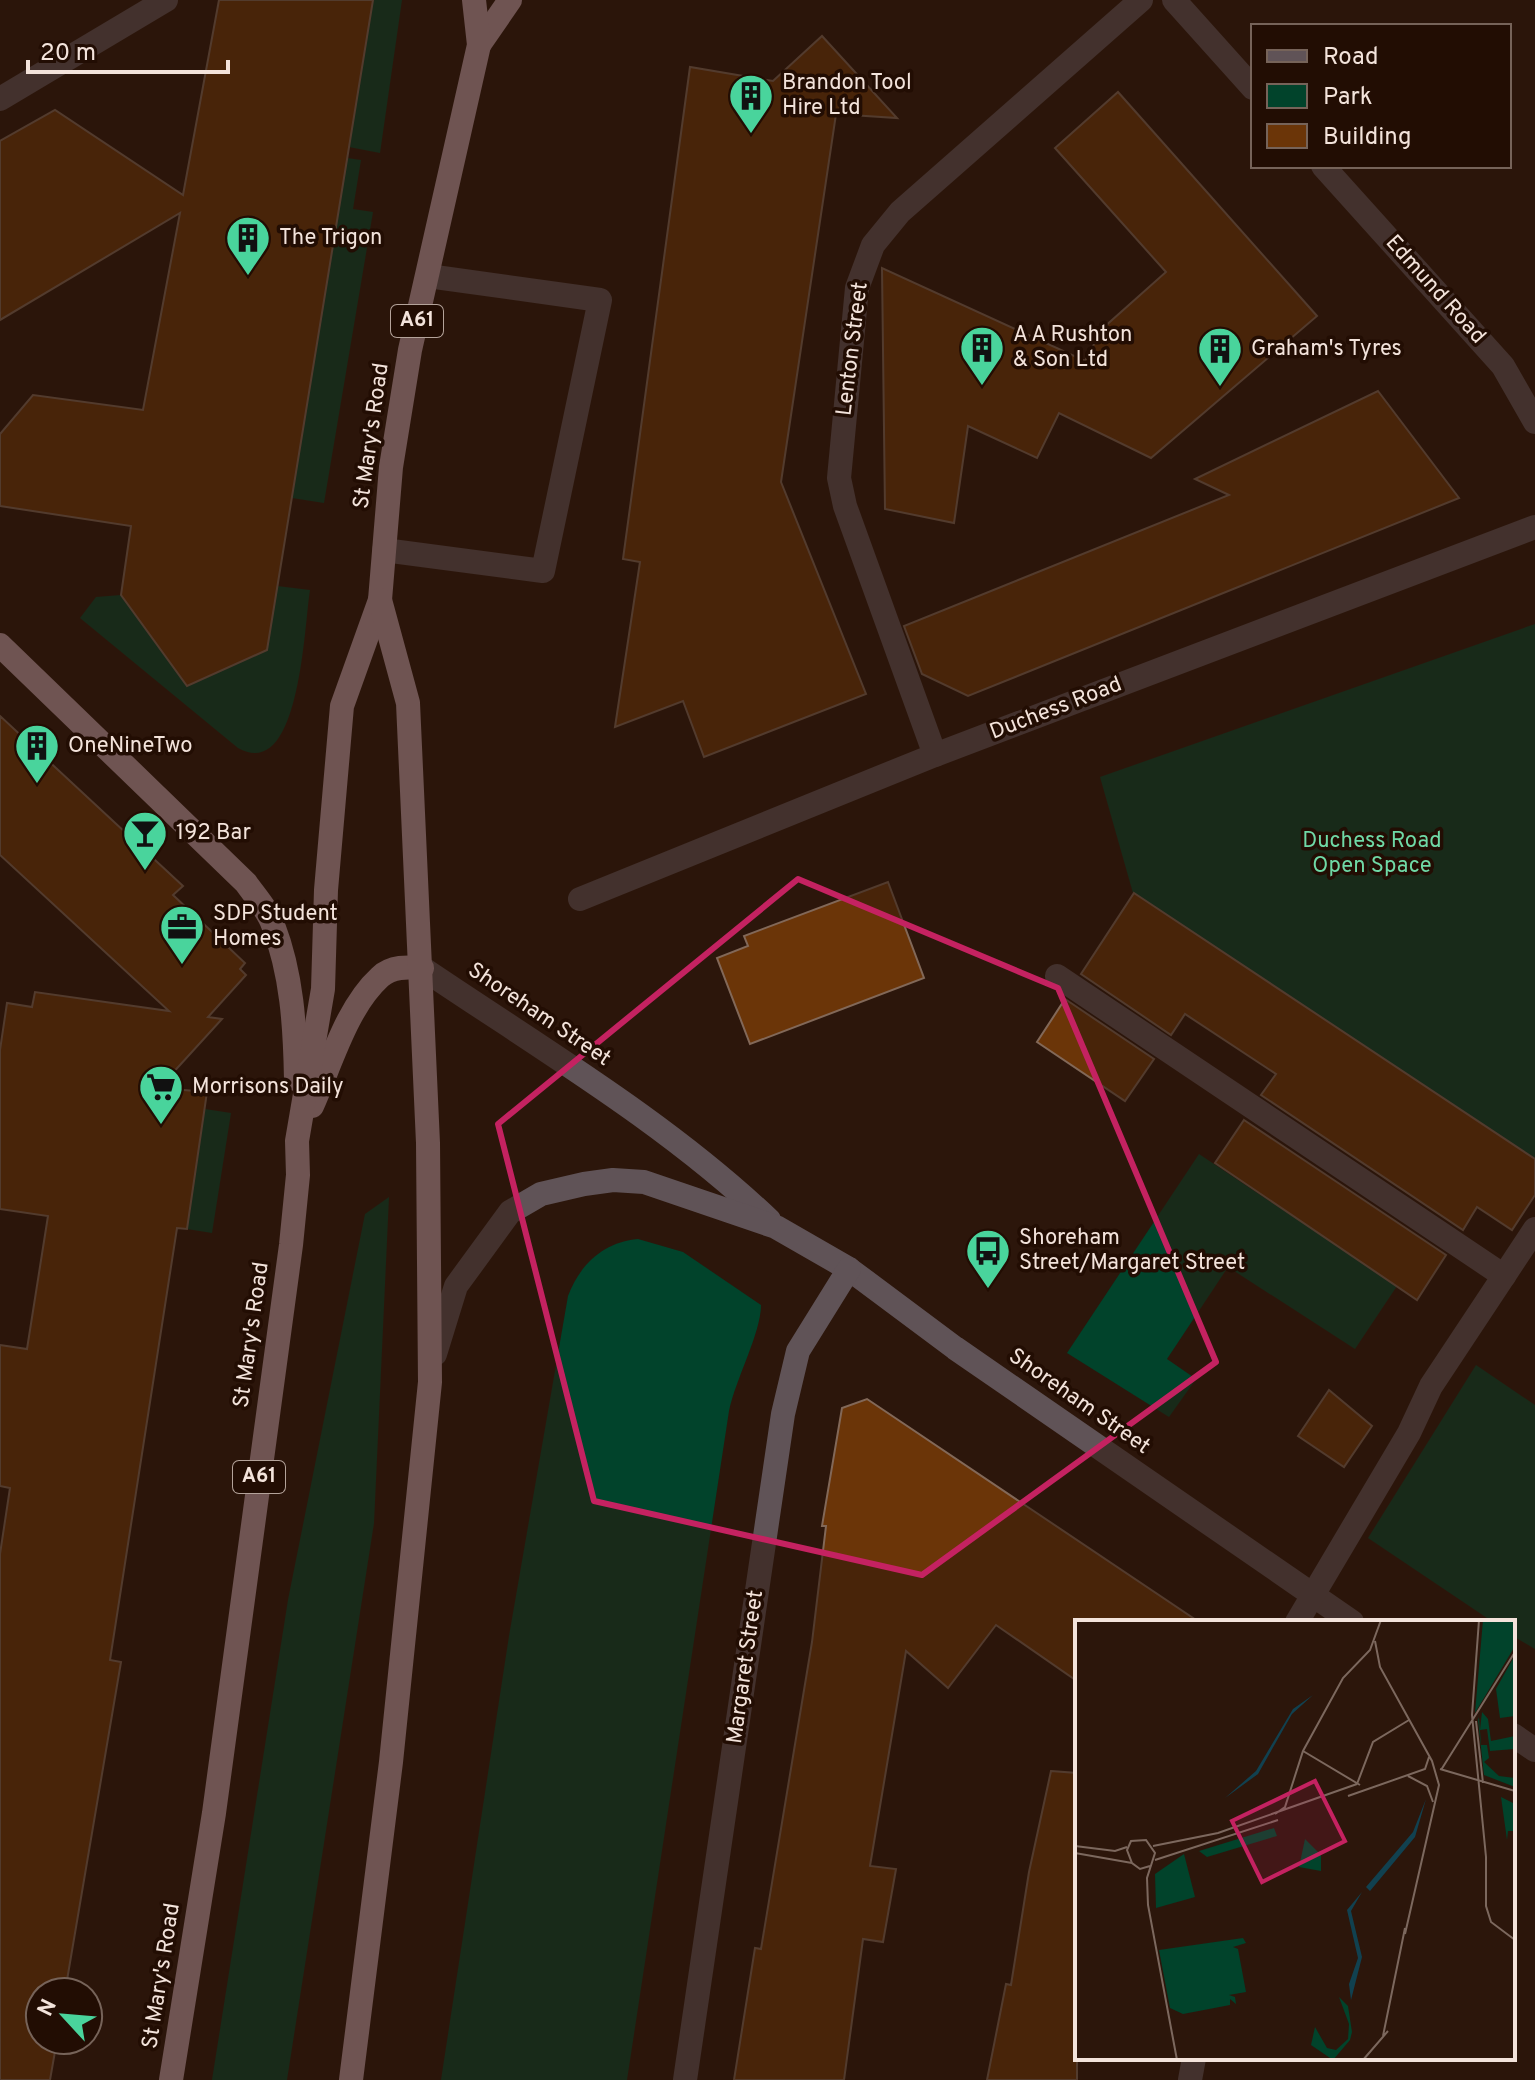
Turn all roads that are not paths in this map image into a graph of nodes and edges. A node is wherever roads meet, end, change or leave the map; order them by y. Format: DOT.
graph roads {
  1 [pos="166,0"];
  2 [pos="474,0"];
  3 [pos="510,0"];
  4 [pos="1141,0"];
  5 [pos="1174,0"];
  6 [pos="479,45"];
  7 [pos="1251,86"];
  8 [pos="0,99"];
  9 [pos="1325,168"];
  10 [pos="428,276"];
  11 [pos="1535,422"];
  12 [pos="1535,527"];
  13 [pos="384,550"];
  14 [pos="380,600"];
  15 [pos="0,645"];
  16 [pos="935,755"];
  17 [pos="580,899"];
  18 [pos="422,968"];
  19 [pos="1057,976"];
  20 [pos="297,1141"];
  21 [pos="776,1227"];
  22 [pos="1535,1229"];
  23 [pos="849,1269"];
  24 [pos="1504,1276"];
  25 [pos="430,1382"];
  26 [pos="1312,1593"];
  27 [pos="1298,1620"];
  28 [pos="1349,1620"];
  29 [pos="1515,1736"];
  30 [pos="1535,1750"];
  31 [pos="1194,2060"];
  32 [pos="171,2080"];
  33 [pos="351,2080"];
  34 [pos="685,2080"];
  35 [pos="1190,2080"];
  1 -- 8 [label="street"];
  2 -- 6 [label="highway, St Mary's Road / A61"];
  3 -- 6 [label="highway, St Mary's Road / A61"];
  4 -- 16 [label="street, Lenton Street"];
  5 -- 7 [label="street"];
  6 -- 10 [label="highway, St Mary's Road / A61"];
  9 -- 11 [label="street, Edmund Road"];
  10 -- 13 [label="highway, St Mary's Road / A61"];
  10 -- 13 [label="street"];
  12 -- 16 [label="street, Duchess Road"];
  13 -- 14 [label="highway, St Mary's Road / A61"];
  14 -- 18 [label="highway, St Mary's Road / A61"];
  14 -- 20 [label="highway, St Mary's Road / A61"];
  15 -- 20 [label="highway, A61"];
  16 -- 17 [label="street, Duchess Road"];
  18 -- 20 [label="highway, A61"];
  18 -- 21 [label="street, Shoreham Street"];
  18 -- 25 [label="highway, St Mary's Road / A61"];
  19 -- 24 [label="street"];
  20 -- 32 [label="highway, St Mary's Road / A61"];
  21 -- 23 [label="street, Shoreham Street"];
  21 -- 25 [label="street, Shoreham Street"];
  22 -- 24 [label="street"];
  23 -- 26 [label="street, Shoreham Street"];
  23 -- 34 [label="street, Margaret Street"];
  24 -- 26 [label="street"];
  25 -- 33 [label="highway, St Mary's Road / A61"];
  26 -- 27 [label="street"];
  26 -- 28 [label="street, Shoreham Street"];
  29 -- 30 [label="street"];
  31 -- 35 [label="street"];
}
